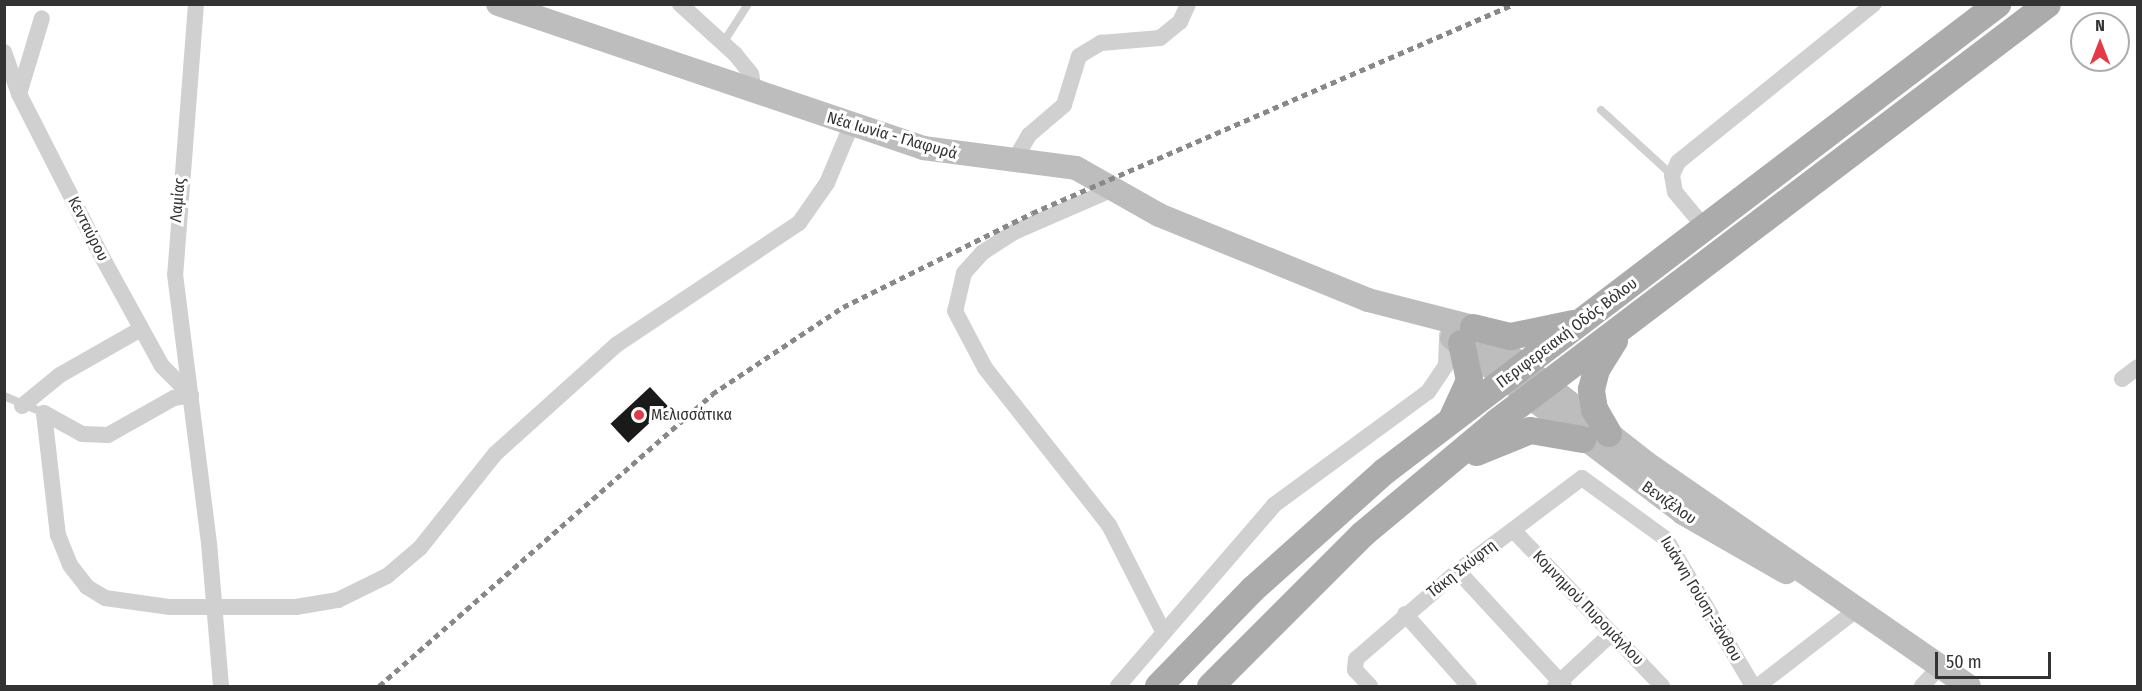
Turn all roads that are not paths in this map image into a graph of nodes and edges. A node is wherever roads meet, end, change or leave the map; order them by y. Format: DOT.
graph roads {
  1 [pos="196,4"];
  2 [pos="498,4"];
  3 [pos="680,4"];
  4 [pos="748,4"];
  5 [pos="1188,4"];
  6 [pos="1874,4"];
  7 [pos="1996,4"];
  8 [pos="2047,4"];
  9 [pos="42,18"];
  10 [pos="723,43"];
  11 [pos="4,52"];
  12 [pos="20,94"];
  13 [pos="755,95"];
  14 [pos="1601,110"];
  15 [pos="851,126"];
  16 [pos="1014,161"];
  17 [pos="1672,175"];
  18 [pos="1111,190"];
  19 [pos="1705,228"];
  20 [pos="1586,319"];
  21 [pos="141,329"];
  22 [pos="1622,329"];
  23 [pos="1461,335"];
  24 [pos="2138,367"];
  25 [pos="1515,373"];
  26 [pos="2122,379"];
  27 [pos="1538,391"];
  28 [pos="191,395"];
  29 [pos="4,396"];
  30 [pos="22,406"];
  31 [pos="44,413"];
  32 [pos="1448,421"];
  33 [pos="1608,433"];
  34 [pos="1582,439"];
  35 [pos="1427,478"];
  36 [pos="1582,478"];
  37 [pos="1513,530"];
  38 [pos="1458,571"];
  39 [pos="1821,588"];
  40 [pos="215,609"];
  41 [pos="1855,611"];
  42 [pos="1405,614"];
  43 [pos="1163,631"];
  44 [pos="1611,634"];
  45 [pos="1940,667"];
  46 [pos="1560,685"];
  47 [pos="221,687"];
  48 [pos="1118,687"];
  49 [pos="1158,687"];
  50 [pos="1210,687"];
  51 [pos="1370,687"];
  52 [pos="1469,687"];
  53 [pos="1662,687"];
  54 [pos="1753,687"];
  55 [pos="1758,687"];
  56 [pos="1922,687"];
  57 [pos="1969,687"];
  1 -- 28 [label="street, Λαμίας"];
  2 -- 13 [label="main road, Νέα Ιωνία - Γλαφυρά"];
  3 -- 10 [label="street"];
  4 -- 10 [label="lane"];
  5 -- 16 [label="street"];
  6 -- 17 [label="street"];
  7 -- 19 [label="main road, Περιφερειακή Οδός Βόλου"];
  8 -- 22 [label="main road, Περιφερειακή Οδός Βόλου"];
  9 -- 12 [label="street"];
  10 -- 13 [label="street"];
  11 -- 12 [label="street, Κενταύρου"];
  12 -- 21 [label="street, Κενταύρου"];
  13 -- 15 [label="main road, Νέα Ιωνία - Γλαφυρά"];
  14 -- 17 [label="lane"];
  15 -- 16 [label="main road, Νέα Ιωνία - Γλαφυρά"];
  15 -- 40 [label="street"];
  16 -- 18 [label="main road, Νέα Ιωνία - Γλαφυρά"];
  17 -- 19 [label="street"];
  18 -- 23 [label="main road, Νέα Ιωνία - Γλαφυρά"];
  18 -- 43 [label="street"];
  19 -- 20 [label="main road, Περιφερειακή Οδός Βόλου"];
  20 -- 23 [label="main road"];
  20 -- 25 [label="main road, Περιφερειακή Οδός Βόλου"];
  21 -- 28 [label="street, Κενταύρου"];
  21 -- 30 [label="street"];
  22 -- 27 [label="main road, Περιφερειακή Οδός Βόλου"];
  22 -- 33 [label="main road"];
  23 -- 25 [label="main road, Νέα Ιωνία - Γλαφυρά"];
  23 -- 32 [label="main road"];
  23 -- 43 [label="street"];
  24 -- 26 [label="street"];
  25 -- 27 [label="main road, Νέα Ιωνία - Γλαφυρά"];
  25 -- 32 [label="main road, Περιφερειακή Οδός Βόλου"];
  27 -- 33 [label="main road, Βενιζέλου"];
  27 -- 34 [label="main road, Βενιζέλου"];
  27 -- 35 [label="main road, Περιφερειακή Οδός Βόλου"];
  28 -- 31 [label="street"];
  28 -- 40 [label="street, Λαμίας"];
  29 -- 30 [label="lane"];
  30 -- 31 [label="lane"];
  31 -- 40 [label="street"];
  32 -- 49 [label="main road, Περιφερειακή Οδός Βόλου"];
  33 -- 39 [label="main road, Βενιζέλου"];
  34 -- 35 [label="main road"];
  34 -- 39 [label="main road, Βενιζέλου"];
  35 -- 50 [label="main road, Περιφερειακή Οδός Βόλου"];
  36 -- 37 [label="street, Τάκη Σκύφτη"];
  36 -- 54 [label="street, Ιωάννη Γούση-Ξάνθου"];
  37 -- 38 [label="street, Τάκη Σκύφτη"];
  37 -- 44 [label="street, Κομνημού Πυρομάγλου"];
  38 -- 42 [label="street, Τάκη Σκύφτη"];
  38 -- 46 [label="street"];
  39 -- 41 [label="main road, Βενιζέλου"];
  40 -- 47 [label="street, Λαμίας"];
  41 -- 45 [label="main road, Βενιζέλου"];
  41 -- 55 [label="street"];
  42 -- 51 [label="street, Τάκη Σκύφτη"];
  42 -- 52 [label="street"];
  43 -- 48 [label="street"];
  44 -- 46 [label="street"];
  44 -- 53 [label="street, Κομνημού Πυρομάγλου"];
  45 -- 56 [label="street"];
  45 -- 57 [label="main road, Βενιζέλου"];
}
